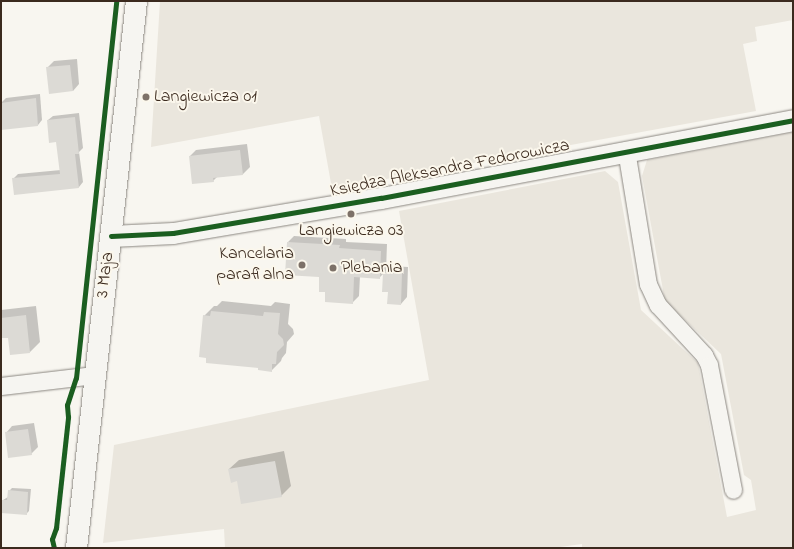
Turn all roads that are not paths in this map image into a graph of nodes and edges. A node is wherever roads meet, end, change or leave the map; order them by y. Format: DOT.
graph roads {
  1 [pos="136,1"];
  2 [pos="793,120"];
  3 [pos="626,150"];
  4 [pos="111,236"];
  5 [pos="94,375"];
  6 [pos="1,386"];
  7 [pos="733,490"];
  8 [pos="76,548"];
  1 -- 4 [label="street, 3 Maja"];
  2 -- 3 [label="street, Księdza Aleksandra Fedorowicza"];
  3 -- 4 [label="street, Księdza Aleksandra Fedorowicza"];
  3 -- 7 [label="street"];
  4 -- 5 [label="street, 3 Maja"];
  5 -- 6 [label="street"];
  5 -- 8 [label="street, 3 Maja"];
}
